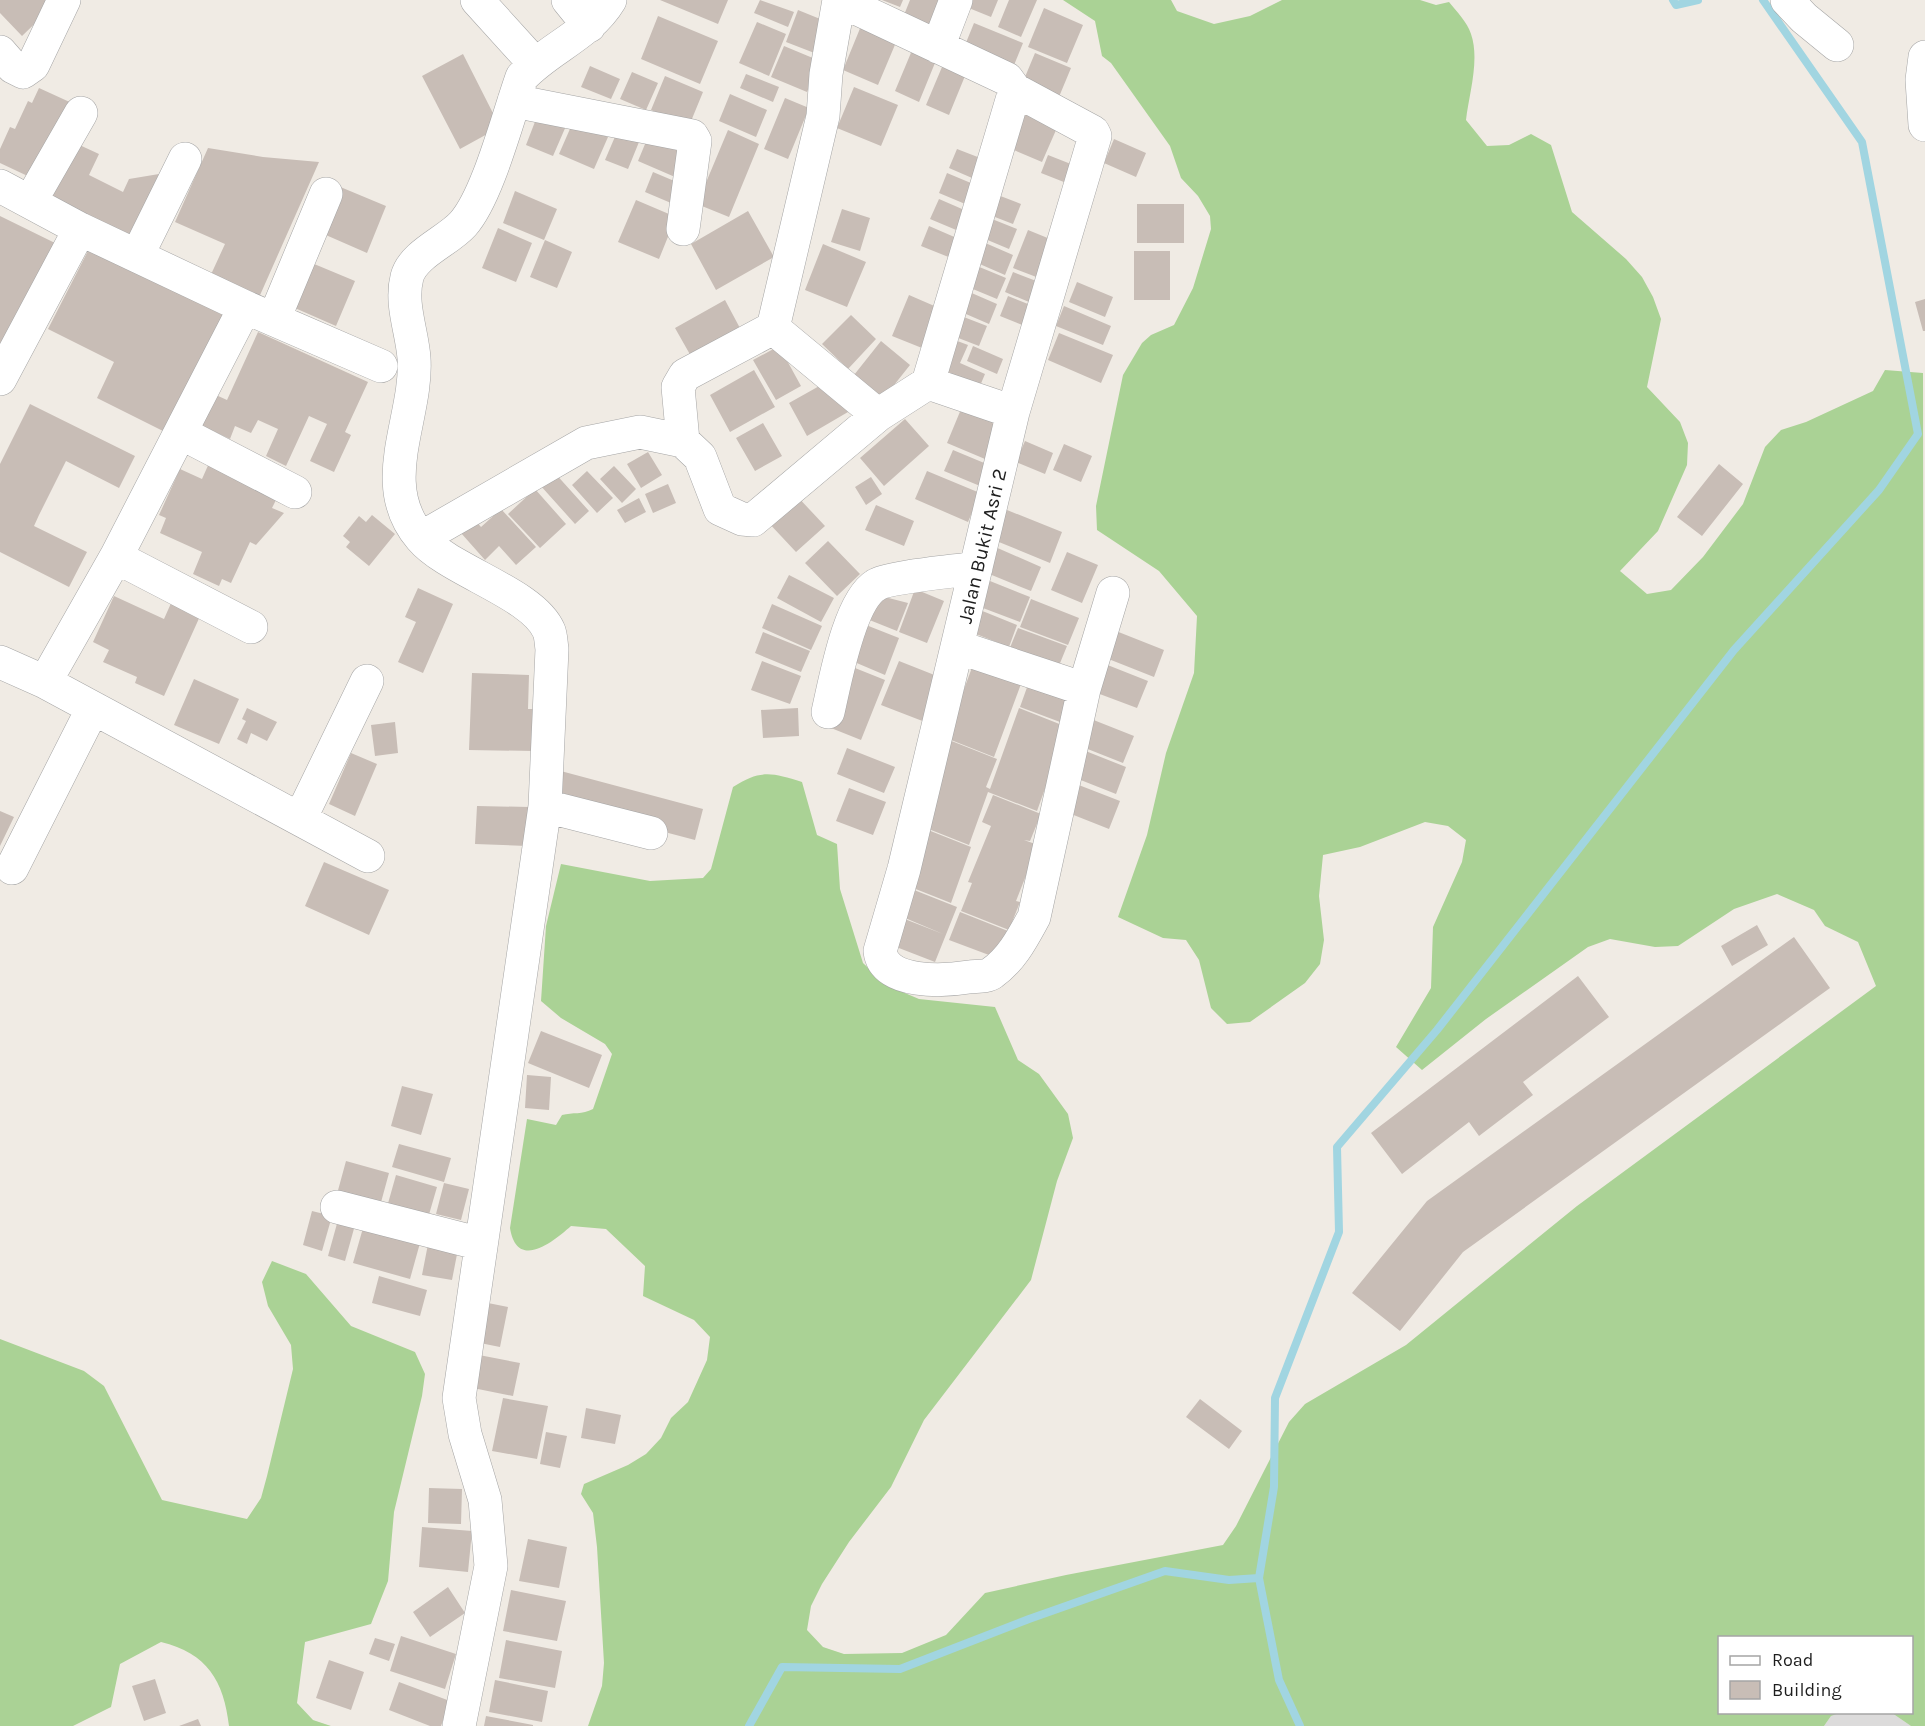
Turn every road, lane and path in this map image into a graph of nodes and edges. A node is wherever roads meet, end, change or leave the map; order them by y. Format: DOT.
graph roads {
  1 [pos="64,0"];
  2 [pos="477,0"];
  3 [pos="568,0"];
  4 [pos="610,0"];
  5 [pos="839,0"];
  6 [pos="956,0"];
  7 [pos="1787,0"];
  8 [pos="589,26"];
  9 [pos="1837,45"];
  10 [pos="938,47"];
  11 [pos="1925,57"];
  12 [pos="12,62"];
  13 [pos="535,64"];
  14 [pos="1015,90"];
  15 [pos="514,101"];
  16 [pos="81,113"];
  17 [pos="1925,125"];
  18 [pos="185,159"];
  19 [pos="0,186"];
  20 [pos="326,194"];
  21 [pos="30,202"];
  22 [pos="80,229"];
  23 [pos="683,229"];
  24 [pos="137,256"];
  25 [pos="260,313"];
  26 [pos="772,328"];
  27 [pos="381,366"];
  28 [pos="0,379"];
  29 [pos="928,382"];
  30 [pos="1013,412"];
  31 [pos="878,415"];
  32 [pos="181,433"];
  33 [pos="683,441"];
  34 [pos="295,492"];
  35 [pos="421,538"];
  36 [pos="116,557"];
  37 [pos="976,568"];
  38 [pos="1113,593"];
  39 [pos="251,627"];
  40 [pos="958,647"];
  41 [pos="0,662"];
  42 [pos="367,681"];
  43 [pos="45,682"];
  44 [pos="1084,690"];
  45 [pos="93,708"];
  46 [pos="828,712"];
  47 [pos="545,806"];
  48 [pos="300,819"];
  49 [pos="651,833"];
  50 [pos="368,856"];
  51 [pos="12,868"];
  52 [pos="337,1207"];
  53 [pos="481,1244"];
  54 [pos="459,1726"];
  1 -- 12 [label="street"];
  2 -- 13 [label="street"];
  3 -- 8 [label="street"];
  4 -- 8 [label="street"];
  5 -- 10 [label="street"];
  5 -- 26 [label="street"];
  6 -- 10 [label="street"];
  7 -- 9 [label="street"];
  8 -- 13 [label="street"];
  10 -- 14 [label="street"];
  11 -- 17 [label="street"];
  13 -- 15 [label="street"];
  14 -- 29 [label="street"];
  14 -- 30 [label="street, Jalan Bukit Asri 2"];
  15 -- 23 [label="street"];
  15 -- 35 [label="street"];
  16 -- 21 [label="street"];
  18 -- 24 [label="street"];
  19 -- 21 [label="street"];
  20 -- 25 [label="street"];
  21 -- 22 [label="street"];
  22 -- 24 [label="street"];
  22 -- 28 [label="street"];
  24 -- 25 [label="street"];
  25 -- 27 [label="street"];
  25 -- 32 [label="street"];
  26 -- 31 [label="street"];
  26 -- 33 [label="street"];
  29 -- 30 [label="street"];
  29 -- 31 [label="street"];
  30 -- 37 [label="street, Jalan Bukit Asri 2"];
  31 -- 33 [label="street"];
  32 -- 34 [label="street"];
  32 -- 36 [label="street"];
  33 -- 35 [label="street"];
  35 -- 47 [label="street"];
  36 -- 39 [label="street"];
  36 -- 43 [label="street"];
  37 -- 40 [label="street, Jalan Bukit Asri 2"];
  37 -- 46 [label="street"];
  38 -- 44 [label="street"];
  40 -- 44 [label="street"];
  40 -- 44 [label="street, Jalan Bukit Asri 2"];
  41 -- 43 [label="street"];
  42 -- 48 [label="street"];
  43 -- 45 [label="street"];
  45 -- 48 [label="street"];
  45 -- 51 [label="street"];
  47 -- 49 [label="street"];
  47 -- 53 [label="street"];
  48 -- 50 [label="street"];
  52 -- 53 [label="street"];
  53 -- 54 [label="street"];
}
